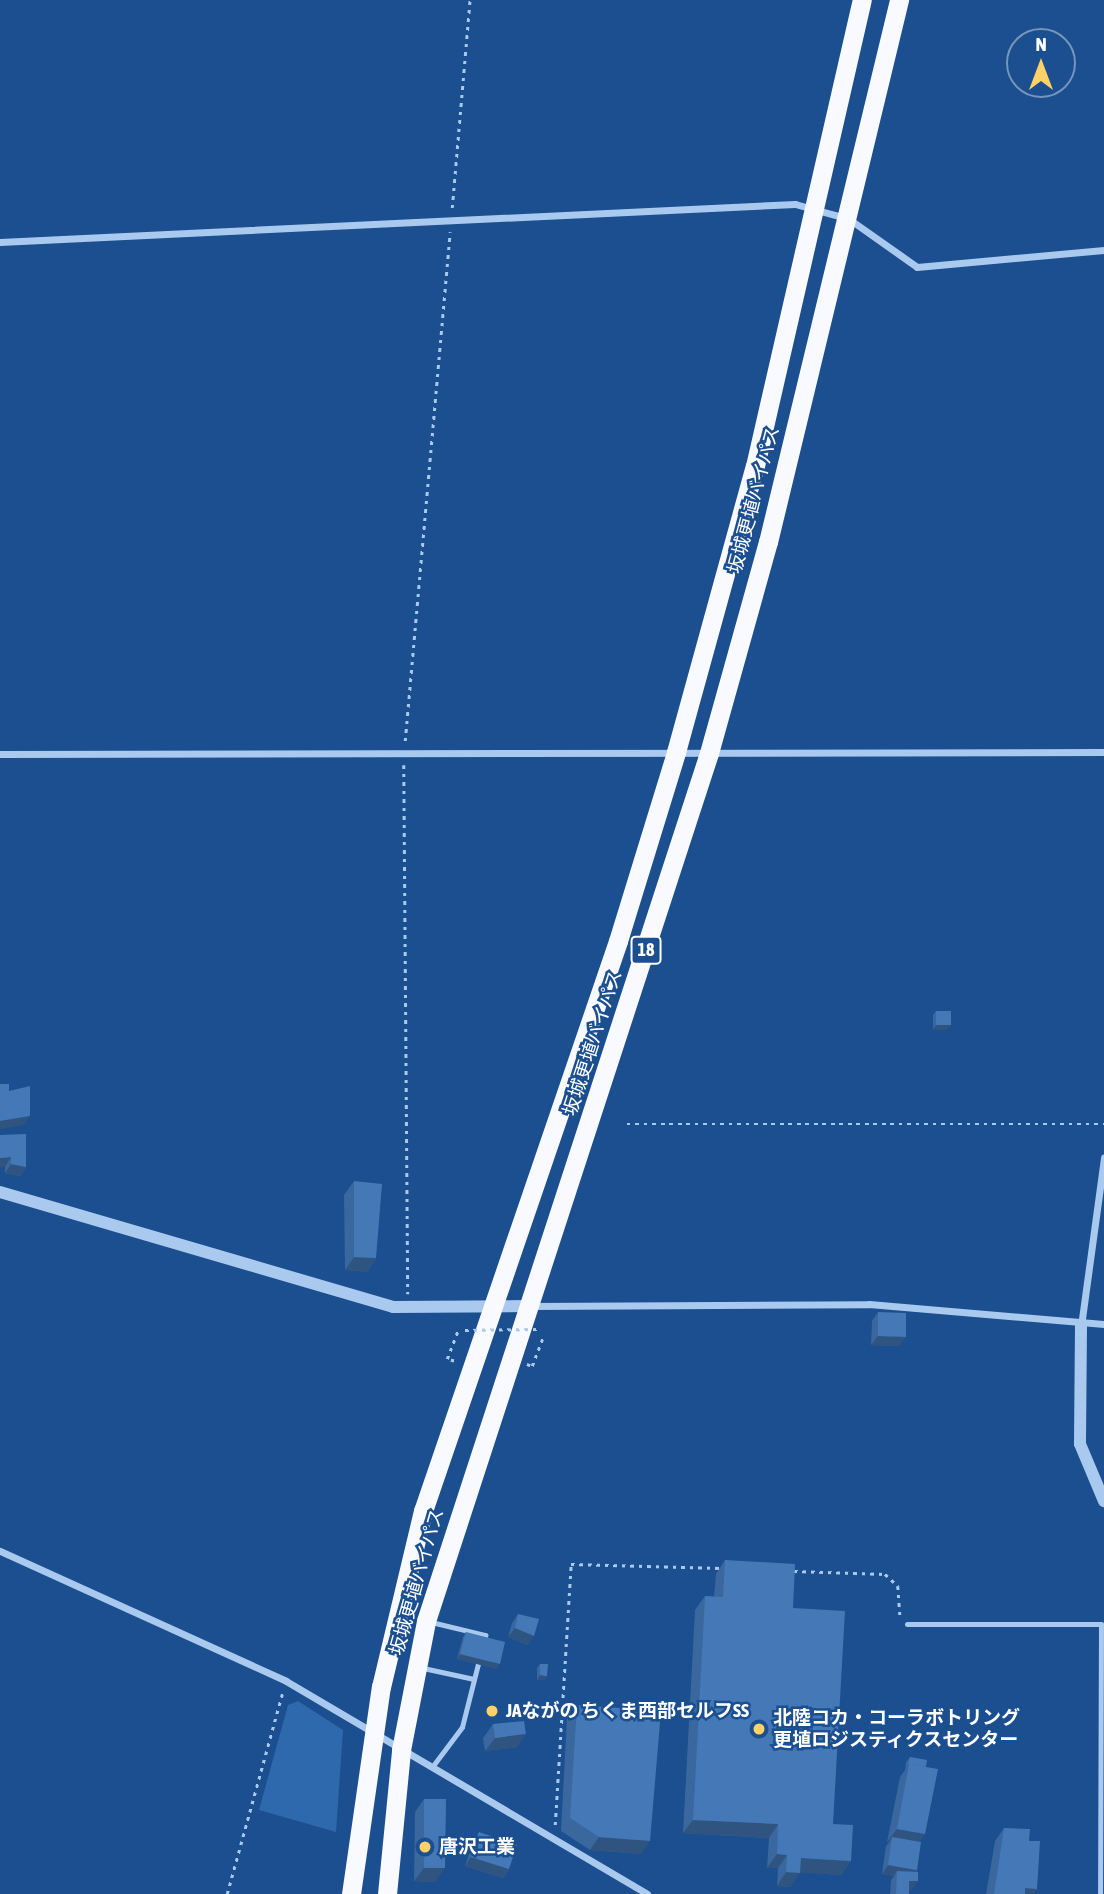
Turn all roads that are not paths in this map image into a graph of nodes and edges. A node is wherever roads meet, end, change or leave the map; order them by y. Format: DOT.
graph roads {
  1 [pos="862,0"];
  2 [pos="899,0"];
  3 [pos="816,209"];
  4 [pos="849,219"];
  5 [pos="0,242"];
  6 [pos="1104,250"];
  7 [pos="1104,751"];
  8 [pos="676,752"];
  9 [pos="0,754"];
  10 [pos="709,754"];
  11 [pos="1104,1158"];
  12 [pos="0,1192"];
  13 [pos="528,1306"];
  14 [pos="493,1307"];
  15 [pos="1104,1324"];
  16 [pos="1081,1326"];
  17 [pos="1104,1501"];
  18 [pos="0,1551"];
  19 [pos="426,1620"];
  20 [pos="1102,1623"];
  21 [pos="906,1624"];
  22 [pos="415,1667"];
  23 [pos="474,1679"];
  24 [pos="374,1731"];
  25 [pos="401,1750"];
  26 [pos="432,1767"];
  27 [pos="351,1894"];
  28 [pos="387,1894"];
  29 [pos="647,1894"];
  30 [pos="1100,1894"];
  1 -- 3 [label="highway, 坂城更埴バイパス / 18"];
  2 -- 4 [label="highway, 坂城更埴バイパス / 18"];
  3 -- 4 [label="street"];
  3 -- 5 [label="street"];
  3 -- 8 [label="highway, 坂城更埴バイパス / 18"];
  4 -- 6 [label="street"];
  4 -- 10 [label="highway, 坂城更埴バイパス / 18"];
  7 -- 10 [label="street"];
  8 -- 9 [label="street"];
  8 -- 10 [label="street"];
  8 -- 14 [label="highway, 坂城更埴バイパス / 18"];
  10 -- 13 [label="highway, 坂城更埴バイパス / 18"];
  11 -- 16 [label="street"];
  12 -- 14 [label="street"];
  13 -- 14 [label="street"];
  13 -- 16 [label="street"];
  13 -- 19 [label="highway, 坂城更埴バイパス / 18"];
  14 -- 24 [label="highway, 坂城更埴バイパス / 18"];
  15 -- 16 [label="street"];
  16 -- 17 [label="street"];
  18 -- 24 [label="street"];
  19 -- 22 [label="highway, 坂城更埴バイパス / 18"];
  19 -- 23 [label="lane"];
  20 -- 21 [label="lane"];
  20 -- 30 [label="lane"];
  22 -- 23 [label="lane"];
  22 -- 25 [label="highway, 坂城更埴バイパス / 18"];
  23 -- 26 [label="lane"];
  24 -- 25 [label="street"];
  24 -- 27 [label="highway, 坂城更埴バイパス / 18"];
  25 -- 26 [label="street"];
  25 -- 28 [label="highway, 坂城更埴バイパス / 18"];
  26 -- 29 [label="street"];
}
